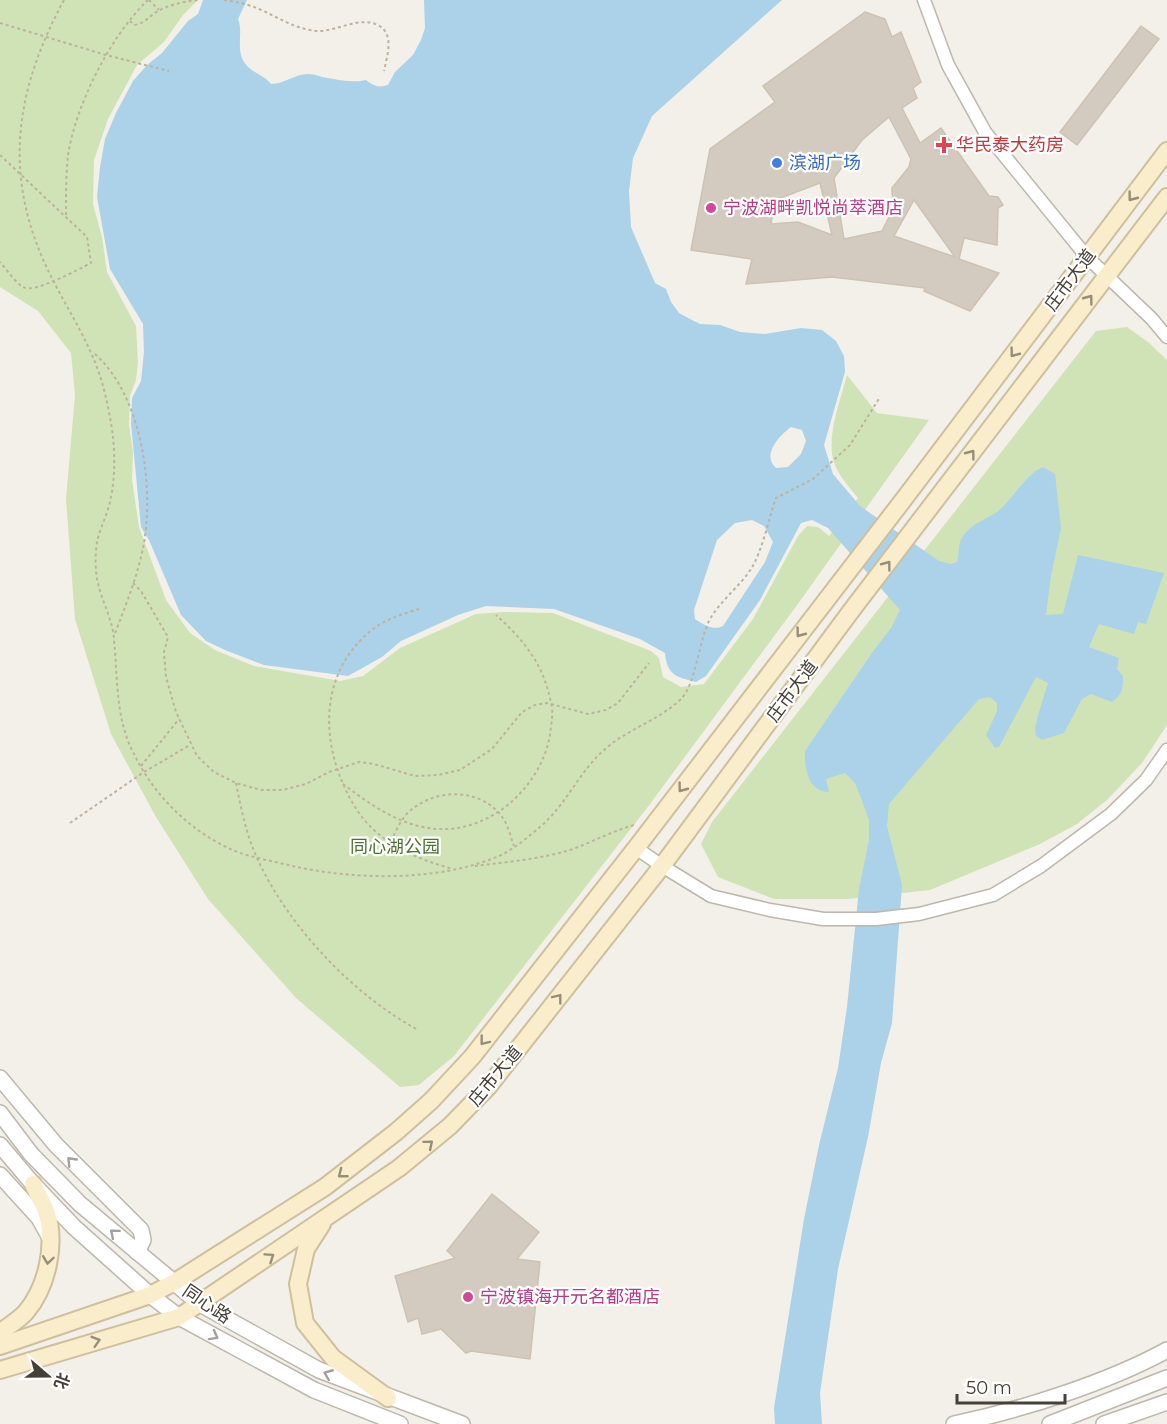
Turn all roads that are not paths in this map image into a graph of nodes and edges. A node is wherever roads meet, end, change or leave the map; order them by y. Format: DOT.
graph roads {
  1 [pos="924,0"];
  2 [pos="1167,150"];
  3 [pos="1167,197"];
  4 [pos="1087,257"];
  5 [pos="1108,275"];
  6 [pos="1167,337"];
  7 [pos="1167,750"];
  8 [pos="636,848"];
  9 [pos="662,866"];
  10 [pos="0,1078"];
  11 [pos="0,1113"];
  12 [pos="0,1144"];
  13 [pos="0,1175"];
  14 [pos="33,1184"];
  15 [pos="325,1219"];
  16 [pos="49,1236"];
  17 [pos="137,1252"];
  18 [pos="175,1282"];
  19 [pos="150,1295"];
  20 [pos="200,1304"];
  21 [pos="179,1317"];
  22 [pos="0,1333"];
  23 [pos="0,1346"];
  24 [pos="1167,1350"];
  25 [pos="0,1370"];
  26 [pos="1166,1383"];
  27 [pos="388,1398"];
  28 [pos="1167,1402"];
  29 [pos="400,1424"];
  30 [pos="462,1424"];
  31 [pos="954,1424"];
  32 [pos="1050,1424"];
  33 [pos="1104,1424"];
  1 -- 4 [label="street"];
  2 -- 4 [label="main road, 庄市大道, one-way"];
  3 -- 5 [label="main road, 庄市大道"];
  4 -- 5 [label="street"];
  4 -- 8 [label="main road, 庄市大道, one-way"];
  5 -- 6 [label="street"];
  9 -- 5 [label="main road, 庄市大道, one-way"];
  7 -- 9 [label="street"];
  8 -- 9 [label="street"];
  8 -- 18 [label="main road, 庄市大道, one-way"];
  15 -- 9 [label="main road, 庄市大道, one-way"];
  17 -- 10 [label="street, one-way"];
  17 -- 11 [label="street, 同心路, one-way"];
  12 -- 14 [label="street, 同心路"];
  13 -- 16 [label="street"];
  14 -- 16 [label="main road"];
  14 -- 19 [label="street, 同心路"];
  20 -- 15 [label="main road, 庄市大道, one-way"];
  15 -- 27 [label="main road"];
  16 -- 22 [label="main road, one-way"];
  17 -- 18 [label="street, 同心路"];
  18 -- 19 [label="main road, 庄市大道"];
  18 -- 20 [label="street, 同心路"];
  19 -- 21 [label="street, 同心路"];
  19 -- 23 [label="main road, 庄市大道"];
  20 -- 21 [label="main road, 庄市大道"];
  27 -- 20 [label="street, 同心路, one-way"];
  25 -- 21 [label="main road, 庄市大道, one-way"];
  21 -- 29 [label="street, 同心路, one-way"];
  24 -- 31 [label="street"];
  26 -- 32 [label="street"];
  27 -- 30 [label="street, 同心路"];
  28 -- 33 [label="street"];
}
